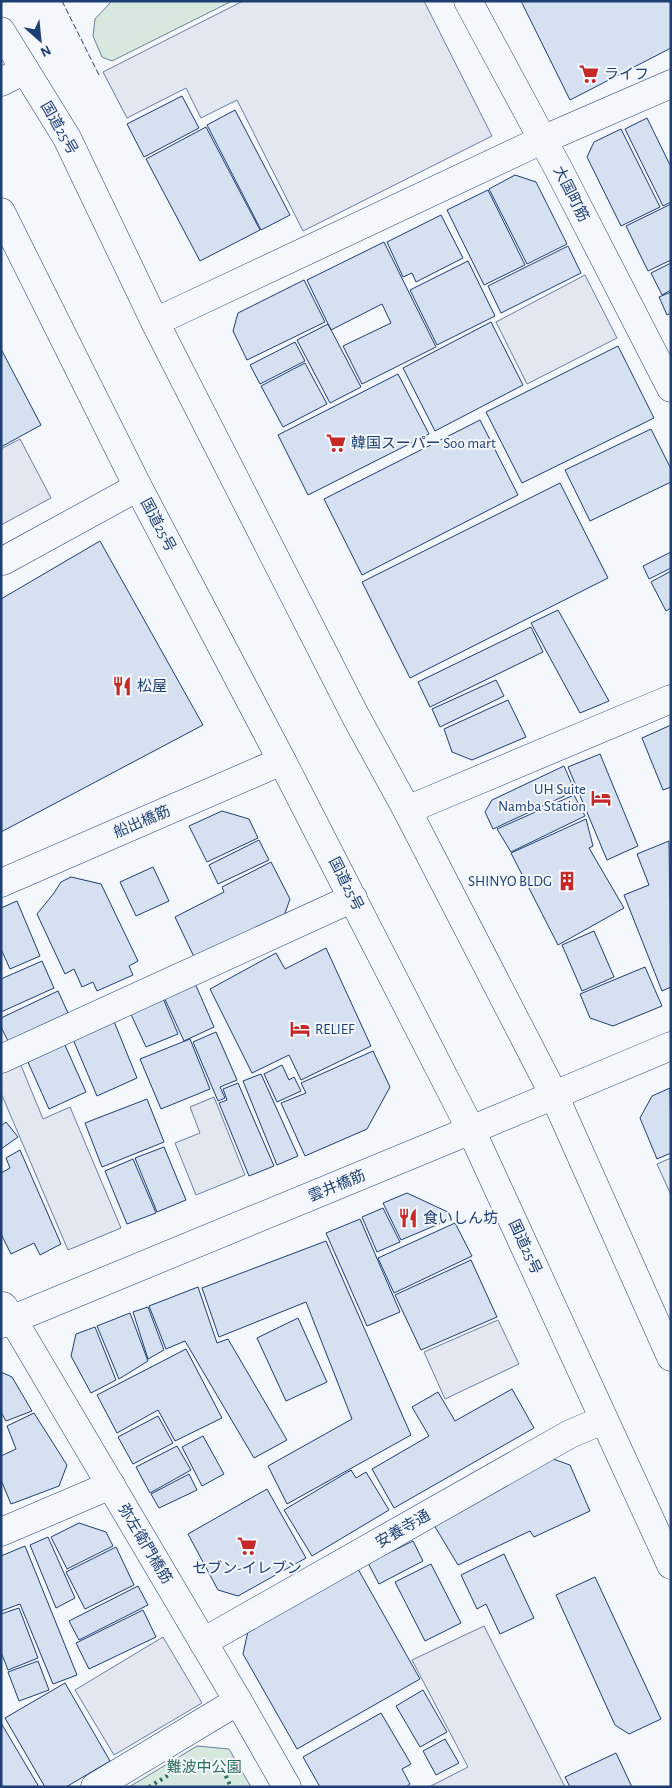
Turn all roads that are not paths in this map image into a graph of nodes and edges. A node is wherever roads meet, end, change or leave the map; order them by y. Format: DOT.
graph roads {
  1 [pos="468,1"];
  2 [pos="1,30"];
  3 [pos="13,76"];
  4 [pos="671,84"];
  5 [pos="542,140"];
  6 [pos="1,212"];
  7 [pos="155,322"];
  8 [pos="671,388"];
  9 [pos="138,487"];
  10 [pos="2,561"];
  11 [pos="671,699"];
  12 [pos="282,761"];
  13 [pos="407,810"];
  14 [pos="1,883"];
  15 [pos="353,898"];
  16 [pos="671,1046"];
  17 [pos="1,1059"];
  18 [pos="554,1096"];
  19 [pos="471,1130"];
  20 [pos="5,1316"];
  21 [pos="671,1358"];
  22 [pos="603,1420"];
  23 [pos="111,1485"];
  24 [pos="1,1532"];
  25 [pos="671,1565"];
  26 [pos="204,1642"];
  27 [pos="238,1701"];
  28 [pos="95,1787"];
  29 [pos="287,1787"];
  1 -- 5 [label="main road, 大国町筋"];
  2 -- 3 [label="main road, 国道25号"];
  3 -- 7 [label="main road, 国道25号"];
  4 -- 5 [label="main road"];
  5 -- 7 [label="main road"];
  5 -- 8 [label="main road, 大国町筋"];
  6 -- 9 [label="main road, 国道25号"];
  7 -- 13 [label="main road, 国道25号"];
  9 -- 10 [label="main road"];
  9 -- 12 [label="main road, 国道25号"];
  11 -- 13 [label="main road"];
  12 -- 14 [label="main road, 船出橋筋"];
  12 -- 15 [label="main road, 国道25号"];
  13 -- 18 [label="main road, 国道25号"];
  15 -- 17 [label="main road"];
  15 -- 19 [label="main road, 国道25号"];
  16 -- 18 [label="main road, 雲井橋筋"];
  18 -- 19 [label="main road, 雲井橋筋"];
  18 -- 21 [label="main road, 国道25号"];
  19 -- 20 [label="main road, 雲井橋筋"];
  19 -- 22 [label="main road, 国道25号"];
  20 -- 23 [label="main road, 弥左衛門橋筋"];
  22 -- 25 [label="main road, 国道25号"];
  22 -- 26 [label="main road, 安養寺通"];
  23 -- 24 [label="main road"];
  23 -- 26 [label="main road, 弥左衛門橋筋"];
  26 -- 27 [label="main road, 弥左衛門橋筋"];
  27 -- 28 [label="main road"];
  27 -- 29 [label="main road, 弥左衛門橋筋"];
}
